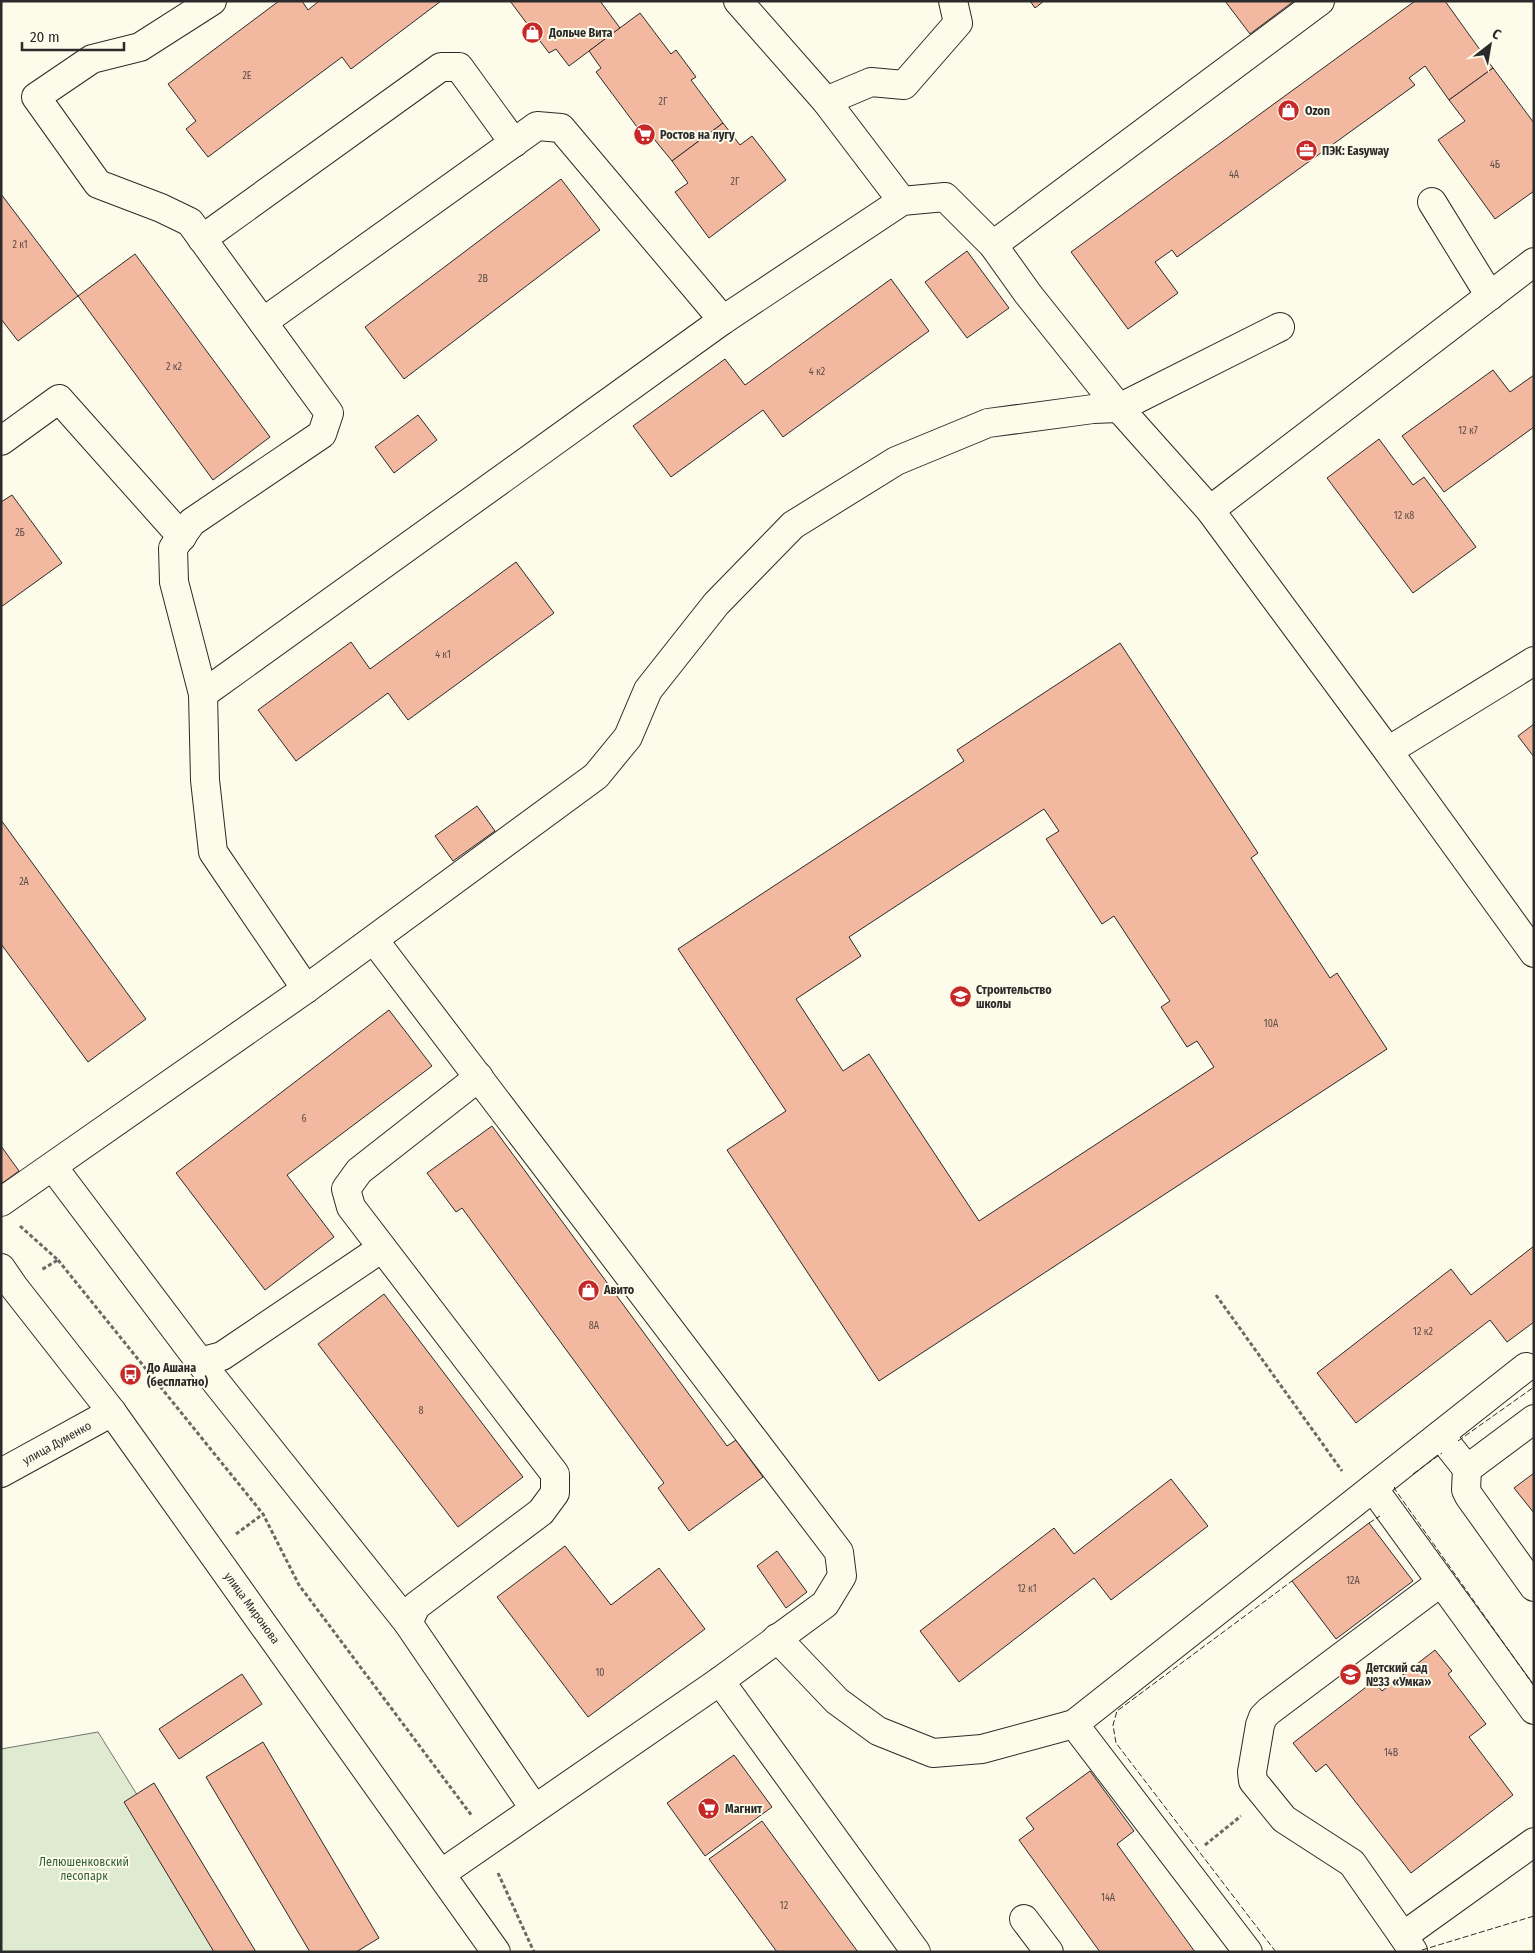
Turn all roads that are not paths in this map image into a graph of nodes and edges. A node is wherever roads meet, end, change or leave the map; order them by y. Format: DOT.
graph roads {
  1 [pos="212,1"];
  2 [pos="738,1"];
  3 [pos="954,1"];
  4 [pos="1320,1"];
  5 [pos="826,101"];
  6 [pos="514,142"];
  7 [pos="902,200"];
  8 [pos="1432,202"];
  9 [pos="202,239"];
  10 [pos="993,245"];
  11 [pos="1534,262"];
  12 [pos="1490,296"];
  13 [pos="723,320"];
  14 [pos="263,322"];
  15 [pos="1280,327"];
  16 [pos="1119,408"];
  17 [pos="1,441"];
  18 [pos="1210,510"];
  19 [pos="182,537"];
  20 [pos="1534,660"];
  21 [pos="203,694"];
  22 [pos="1388,751"];
  23 [pos="374,940"];
  24 [pos="1534,953"];
  25 [pos="306,990"];
  26 [pos="479,1078"];
  27 [pos="53,1167"];
  28 [pos="8,1212"];
  29 [pos="382,1248"];
  30 [pos="8,1278"];
  31 [pos="200,1362"];
  32 [pos="1526,1367"];
  33 [pos="112,1412"];
  34 [pos="1534,1419"];
  35 [pos="1440,1436"];
  36 [pos="1467,1470"];
  37 [pos="1,1473"];
  38 [pos="1367,1493"];
  39 [pos="1441,1582"];
  40 [pos="1534,1588"];
  41 [pos="408,1623"];
  42 [pos="777,1638"];
  43 [pos="720,1681"];
  44 [pos="1534,1710"];
  45 [pos="1074,1724"];
  46 [pos="534,1808"];
  47 [pos="1534,1842"];
  48 [pos="442,1873"];
  49 [pos="1024,1919"];
  50 [pos="1408,1944"];
  51 [pos="496,1952"];
  52 [pos="916,1952"];
  53 [pos="1049,1952"];
  54 [pos="1248,1952"];
  1 -- 9 [label="street"];
  2 -- 5 [label="street"];
  3 -- 5 [label="street"];
  4 -- 10 [label="street"];
  5 -- 7 [label="street"];
  6 -- 9 [label="street"];
  6 -- 13 [label="street"];
  6 -- 14 [label="street"];
  7 -- 10 [label="street"];
  7 -- 13 [label="street"];
  8 -- 12 [label="street"];
  9 -- 14 [label="street"];
  10 -- 16 [label="street"];
  11 -- 12 [label="street"];
  12 -- 18 [label="street"];
  13 -- 21 [label="street"];
  14 -- 19 [label="street"];
  15 -- 16 [label="street"];
  16 -- 18 [label="street"];
  16 -- 23 [label="street"];
  17 -- 19 [label="street"];
  18 -- 22 [label="street"];
  19 -- 21 [label="street"];
  20 -- 22 [label="street"];
  21 -- 25 [label="street"];
  22 -- 24 [label="street"];
  23 -- 25 [label="street"];
  23 -- 26 [label="street"];
  25 -- 27 [label="street"];
  26 -- 29 [label="street"];
  26 -- 42 [label="street"];
  27 -- 28 [label="street"];
  27 -- 31 [label="street"];
  29 -- 31 [label="street"];
  29 -- 41 [label="street"];
  30 -- 33 [label="street, улица Миронова"];
  31 -- 41 [label="street"];
  32 -- 35 [label="street"];
  33 -- 37 [label="street, улица Думенко"];
  33 -- 48 [label="street, улица Миронова"];
  34 -- 36 [label="street"];
  35 -- 36 [label="street"];
  35 -- 38 [label="street"];
  36 -- 40 [label="street"];
  38 -- 39 [label="street"];
  38 -- 45 [label="street"];
  39 -- 44 [label="street"];
  39 -- 50 [label="street"];
  41 -- 46 [label="street"];
  42 -- 43 [label="street"];
  42 -- 45 [label="street"];
  43 -- 46 [label="street"];
  43 -- 52 [label="street"];
  45 -- 54 [label="street"];
  46 -- 48 [label="street"];
  47 -- 50 [label="street"];
  48 -- 51 [label="street, улица Миронова"];
  49 -- 53 [label="street"];
}
